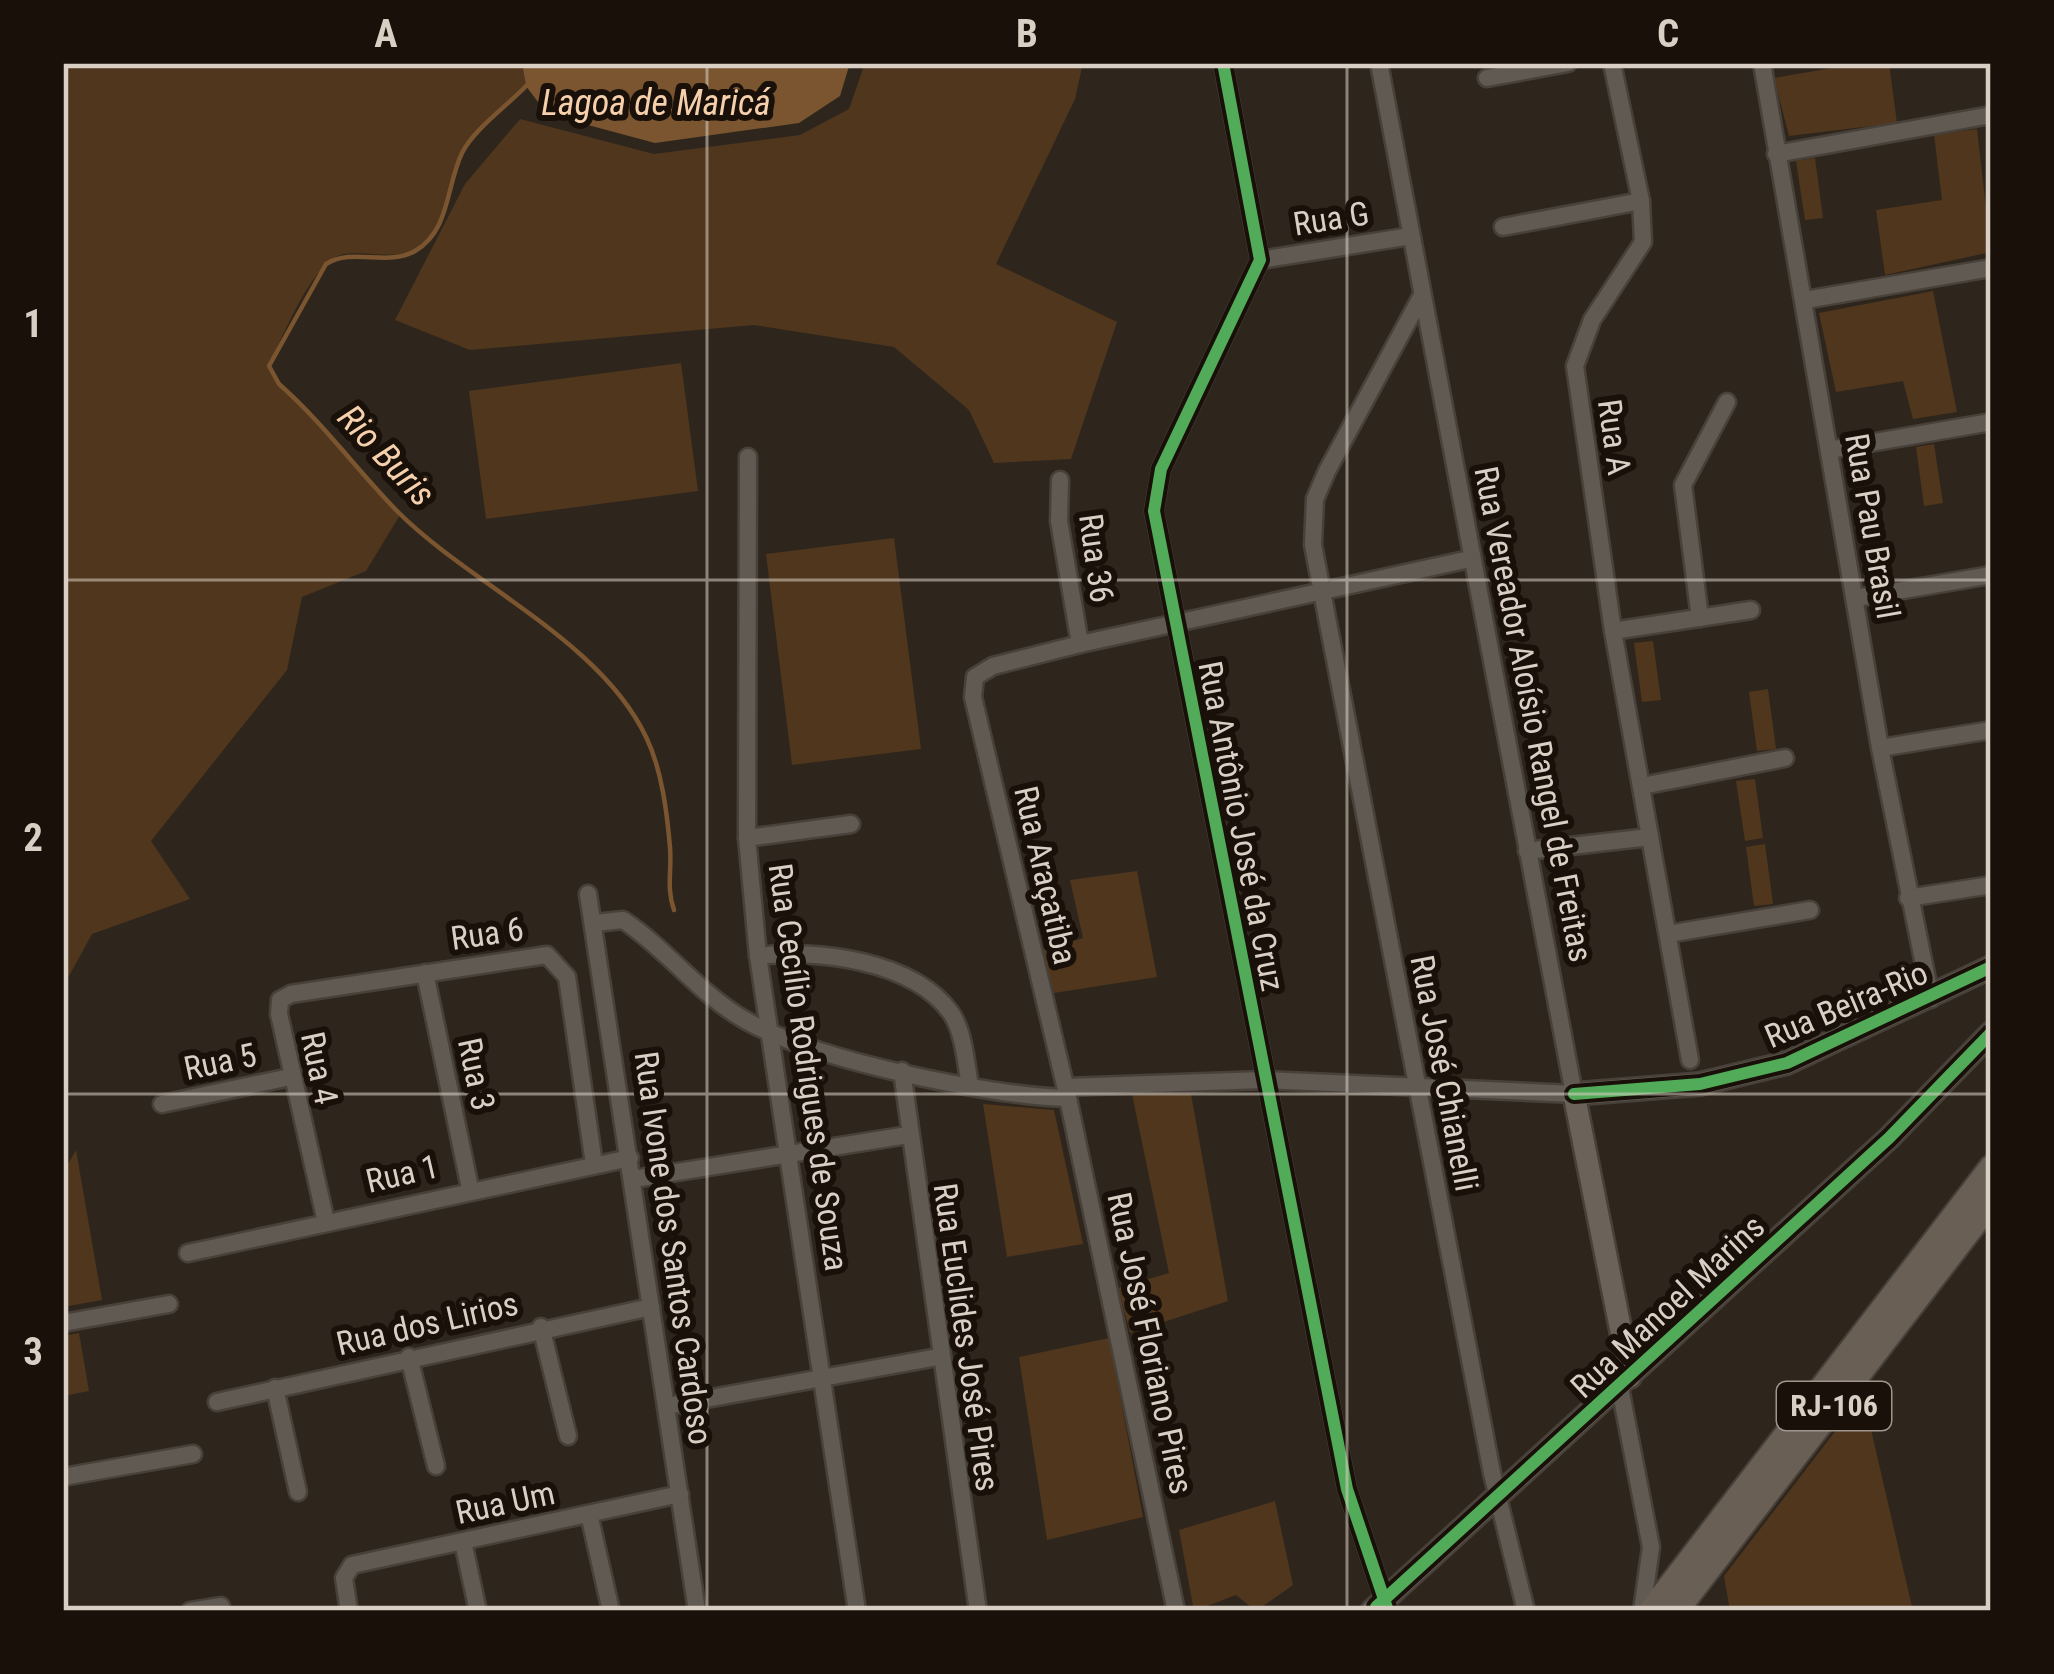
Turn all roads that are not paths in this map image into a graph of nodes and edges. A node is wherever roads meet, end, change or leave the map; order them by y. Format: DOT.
graph roads {
  1 [pos="1223,63"];
  2 [pos="1379,63"];
  3 [pos="1568,63"];
  4 [pos="1612,63"];
  5 [pos="1762,63"];
  6 [pos="1487,78"];
  7 [pos="1991,115"];
  8 [pos="1776,154"];
  9 [pos="1641,201"];
  10 [pos="1503,227"];
  11 [pos="1411,236"];
  12 [pos="1260,260"];
  13 [pos="1991,268"];
  14 [pos="1421,296"];
  15 [pos="1805,300"];
  16 [pos="1727,402"];
  17 [pos="1991,422"];
  18 [pos="1829,450"];
  19 [pos="748,457"];
  20 [pos="1060,480"];
  21 [pos="1470,560"];
  22 [pos="1991,575"];
  23 [pos="1323,595"];
  24 [pos="1856,598"];
  25 [pos="1751,610"];
  26 [pos="1700,618"];
  27 [pos="1177,626"];
  28 [pos="1613,631"];
  29 [pos="1080,644"];
  30 [pos="1991,730"];
  31 [pos="1880,748"];
  32 [pos="1785,758"];
  33 [pos="1642,786"];
  34 [pos="850,824"];
  35 [pos="1649,837"];
  36 [pos="747,838"];
  37 [pos="1527,851"];
  38 [pos="1991,885"];
  39 [pos="589,894"];
  40 [pos="1908,898"];
  41 [pos="1810,910"];
  42 [pos="595,923"];
  43 [pos="1668,934"];
  44 [pos="758,956"];
  45 [pos="1991,967"];
  46 [pos="425,973"];
  47 [pos="1931,999"];
  48 [pos="768,1031"];
  49 [pos="1991,1033"];
  50 [pos="1690,1060"];
  51 [pos="902,1071"];
  52 [pos="290,1077"];
  53 [pos="1263,1079"];
  54 [pos="1417,1083"];
  55 [pos="970,1086"];
  56 [pos="1067,1093"];
  57 [pos="1574,1094"];
  58 [pos="162,1104"];
  59 [pos="908,1135"];
  60 [pos="787,1153"];
  61 [pos="630,1158"];
  62 [pos="594,1164"];
  63 [pos="1991,1168"];
  64 [pos="634,1179"];
  65 [pos="470,1188"];
  66 [pos="1991,1202"];
  67 [pos="326,1222"];
  68 [pos="188,1253"];
  69 [pos="169,1304"];
  70 [pos="651,1307"];
  71 [pos="63,1323"];
  72 [pos="541,1328"];
  73 [pos="938,1357"];
  74 [pos="409,1358"];
  75 [pos="824,1377"];
  76 [pos="1625,1382"];
  77 [pos="275,1388"];
  78 [pos="217,1402"];
  79 [pos="667,1406"];
  80 [pos="568,1436"];
  81 [pos="193,1454"];
  82 [pos="436,1466"];
  83 [pos="63,1477"];
  84 [pos="298,1492"];
  85 [pos="680,1494"];
  86 [pos="1497,1497"];
  87 [pos="590,1514"];
  88 [pos="463,1542"];
  89 [pos="1651,1547"];
  90 [pos="1695,1554"];
  91 [pos="220,1606"];
  92 [pos="1382,1607"];
  93 [pos="190,1611"];
  94 [pos="349,1611"];
  95 [pos="478,1611"];
  96 [pos="611,1611"];
  97 [pos="697,1611"];
  98 [pos="857,1611"];
  99 [pos="978,1611"];
  100 [pos="1176,1611"];
  101 [pos="1526,1611"];
  102 [pos="1646,1611"];
  103 [pos="1676,1611"];
  1 -- 12 [label="street"];
  2 -- 11 [label="street, Rua Vereador Aloísio Rangel de Freitas"];
  3 -- 6 [label="street"];
  4 -- 9 [label="street, Rua A"];
  5 -- 8 [label="street, Rua Pau Brasil"];
  7 -- 8 [label="street"];
  8 -- 15 [label="street, Rua Pau Brasil"];
  9 -- 10 [label="street"];
  9 -- 28 [label="street, Rua A"];
  11 -- 12 [label="street, Rua G"];
  11 -- 14 [label="street, Rua Vereador Aloísio Rangel de Freitas"];
  12 -- 27 [label="street, Rua Antônio José da Cruz"];
  13 -- 15 [label="street"];
  14 -- 21 [label="street, Rua Vereador Aloísio Rangel de Freitas"];
  14 -- 23 [label="street, Rua José Chianelli"];
  15 -- 18 [label="street, Rua Pau Brasil"];
  16 -- 26 [label="street, Rua A"];
  17 -- 18 [label="street"];
  18 -- 24 [label="street, Rua Pau Brasil"];
  19 -- 36 [label="street, Rua Cecílio Rodrigues de Souza"];
  20 -- 29 [label="street, Rua 36"];
  21 -- 23 [label="street"];
  21 -- 37 [label="street, Rua Vereador Aloísio Rangel de Freitas"];
  22 -- 24 [label="street"];
  23 -- 27 [label="street"];
  23 -- 54 [label="street, Rua José Chianelli"];
  24 -- 31 [label="street, Rua Pau Brasil"];
  25 -- 26 [label="street"];
  26 -- 28 [label="street"];
  27 -- 29 [label="street"];
  27 -- 53 [label="street, Rua Antônio José da Cruz"];
  28 -- 33 [label="street, Rua A"];
  29 -- 56 [label="street, Rua Araçatiba"];
  30 -- 31 [label="street"];
  31 -- 40 [label="street, Rua Pau Brasil"];
  32 -- 33 [label="street"];
  33 -- 35 [label="street, Rua A"];
  34 -- 36 [label="street"];
  35 -- 37 [label="street"];
  35 -- 43 [label="street, Rua A"];
  36 -- 44 [label="street, Rua Cecílio Rodrigues de Souza"];
  37 -- 57 [label="street, Rua Vereador Aloísio Rangel de Freitas"];
  38 -- 40 [label="street"];
  39 -- 42 [label="street, Rua Ivone dos Santos Cardoso"];
  40 -- 47 [label="street, Rua Pau Brasil"];
  41 -- 43 [label="street"];
  42 -- 48 [label="street, Rua Beira-Rio"];
  42 -- 61 [label="street, Rua Ivone dos Santos Cardoso"];
  43 -- 50 [label="street, Rua A"];
  44 -- 48 [label="street, Rua Cecílio Rodrigues de Souza"];
  44 -- 55 [label="street"];
  45 -- 47 [label="main road, Rua Beira-Rio"];
  46 -- 52 [label="street, Rua 4"];
  46 -- 62 [label="street, Rua 6"];
  46 -- 65 [label="street, Rua 3"];
  47 -- 57 [label="main road, Rua Beira-Rio"];
  48 -- 51 [label="street, Rua Beira-Rio"];
  48 -- 60 [label="street, Rua Cecílio Rodrigues de Souza"];
  49 -- 76 [label="main road, Rua Manoel Marins"];
  51 -- 55 [label="street, Rua Beira-Rio"];
  51 -- 59 [label="street, Rua Euclides José Pires"];
  52 -- 58 [label="street, Rua 5"];
  52 -- 67 [label="street, Rua 4"];
  53 -- 54 [label="street, Rua Beira-Rio"];
  53 -- 56 [label="street, Rua Beira-Rio"];
  53 -- 92 [label="street, Rua Antônio José da Cruz"];
  54 -- 57 [label="street, Rua Beira-Rio"];
  54 -- 86 [label="street, Rua José Chianelli"];
  55 -- 56 [label="street, Rua Beira-Rio"];
  56 -- 100 [label="street, Rua José Floriano Pires"];
  57 -- 76 [label="main road, Rua Vereador Aloísio Rangel de Freitas"];
  59 -- 60 [label="street"];
  59 -- 73 [label="street, Rua Euclides José Pires"];
  60 -- 64 [label="street"];
  60 -- 75 [label="street, Rua Cecílio Rodrigues de Souza"];
  61 -- 62 [label="street, Rua 1"];
  61 -- 64 [label="street, Rua Ivone dos Santos Cardoso"];
  62 -- 65 [label="street, Rua 1"];
  63 -- 90 [label="highway, RJ-106"];
  64 -- 70 [label="street, Rua Ivone dos Santos Cardoso"];
  65 -- 67 [label="street, Rua 1"];
  66 -- 103 [label="highway, RJ-106"];
  67 -- 68 [label="street, Rua 1"];
  69 -- 71 [label="street"];
  70 -- 72 [label="street, Rua dos Lirios"];
  70 -- 79 [label="street, Rua Ivone dos Santos Cardoso"];
  72 -- 74 [label="street, Rua dos Lirios"];
  72 -- 80 [label="street"];
  73 -- 75 [label="street"];
  73 -- 99 [label="street, Rua Euclides José Pires"];
  74 -- 77 [label="street, Rua dos Lirios"];
  74 -- 82 [label="street"];
  75 -- 79 [label="street"];
  75 -- 98 [label="street, Rua Cecílio Rodrigues de Souza"];
  76 -- 86 [label="main road, Rua Manoel Marins"];
  76 -- 89 [label="street"];
  77 -- 78 [label="street, Rua dos Lirios"];
  77 -- 84 [label="street"];
  79 -- 85 [label="street, Rua Ivone dos Santos Cardoso"];
  81 -- 83 [label="street"];
  85 -- 87 [label="street, Rua Um"];
  85 -- 97 [label="street, Rua Ivone dos Santos Cardoso"];
  86 -- 92 [label="main road, Rua Manoel Marins"];
  86 -- 101 [label="street, Rua José Chianelli"];
  87 -- 88 [label="street, Rua Um"];
  87 -- 96 [label="street"];
  88 -- 94 [label="street, Rua Um"];
  88 -- 95 [label="street"];
  89 -- 90 [label="street"];
  89 -- 102 [label="street"];
  90 -- 102 [label="highway, RJ-106"];
  91 -- 93 [label="street"];
}
